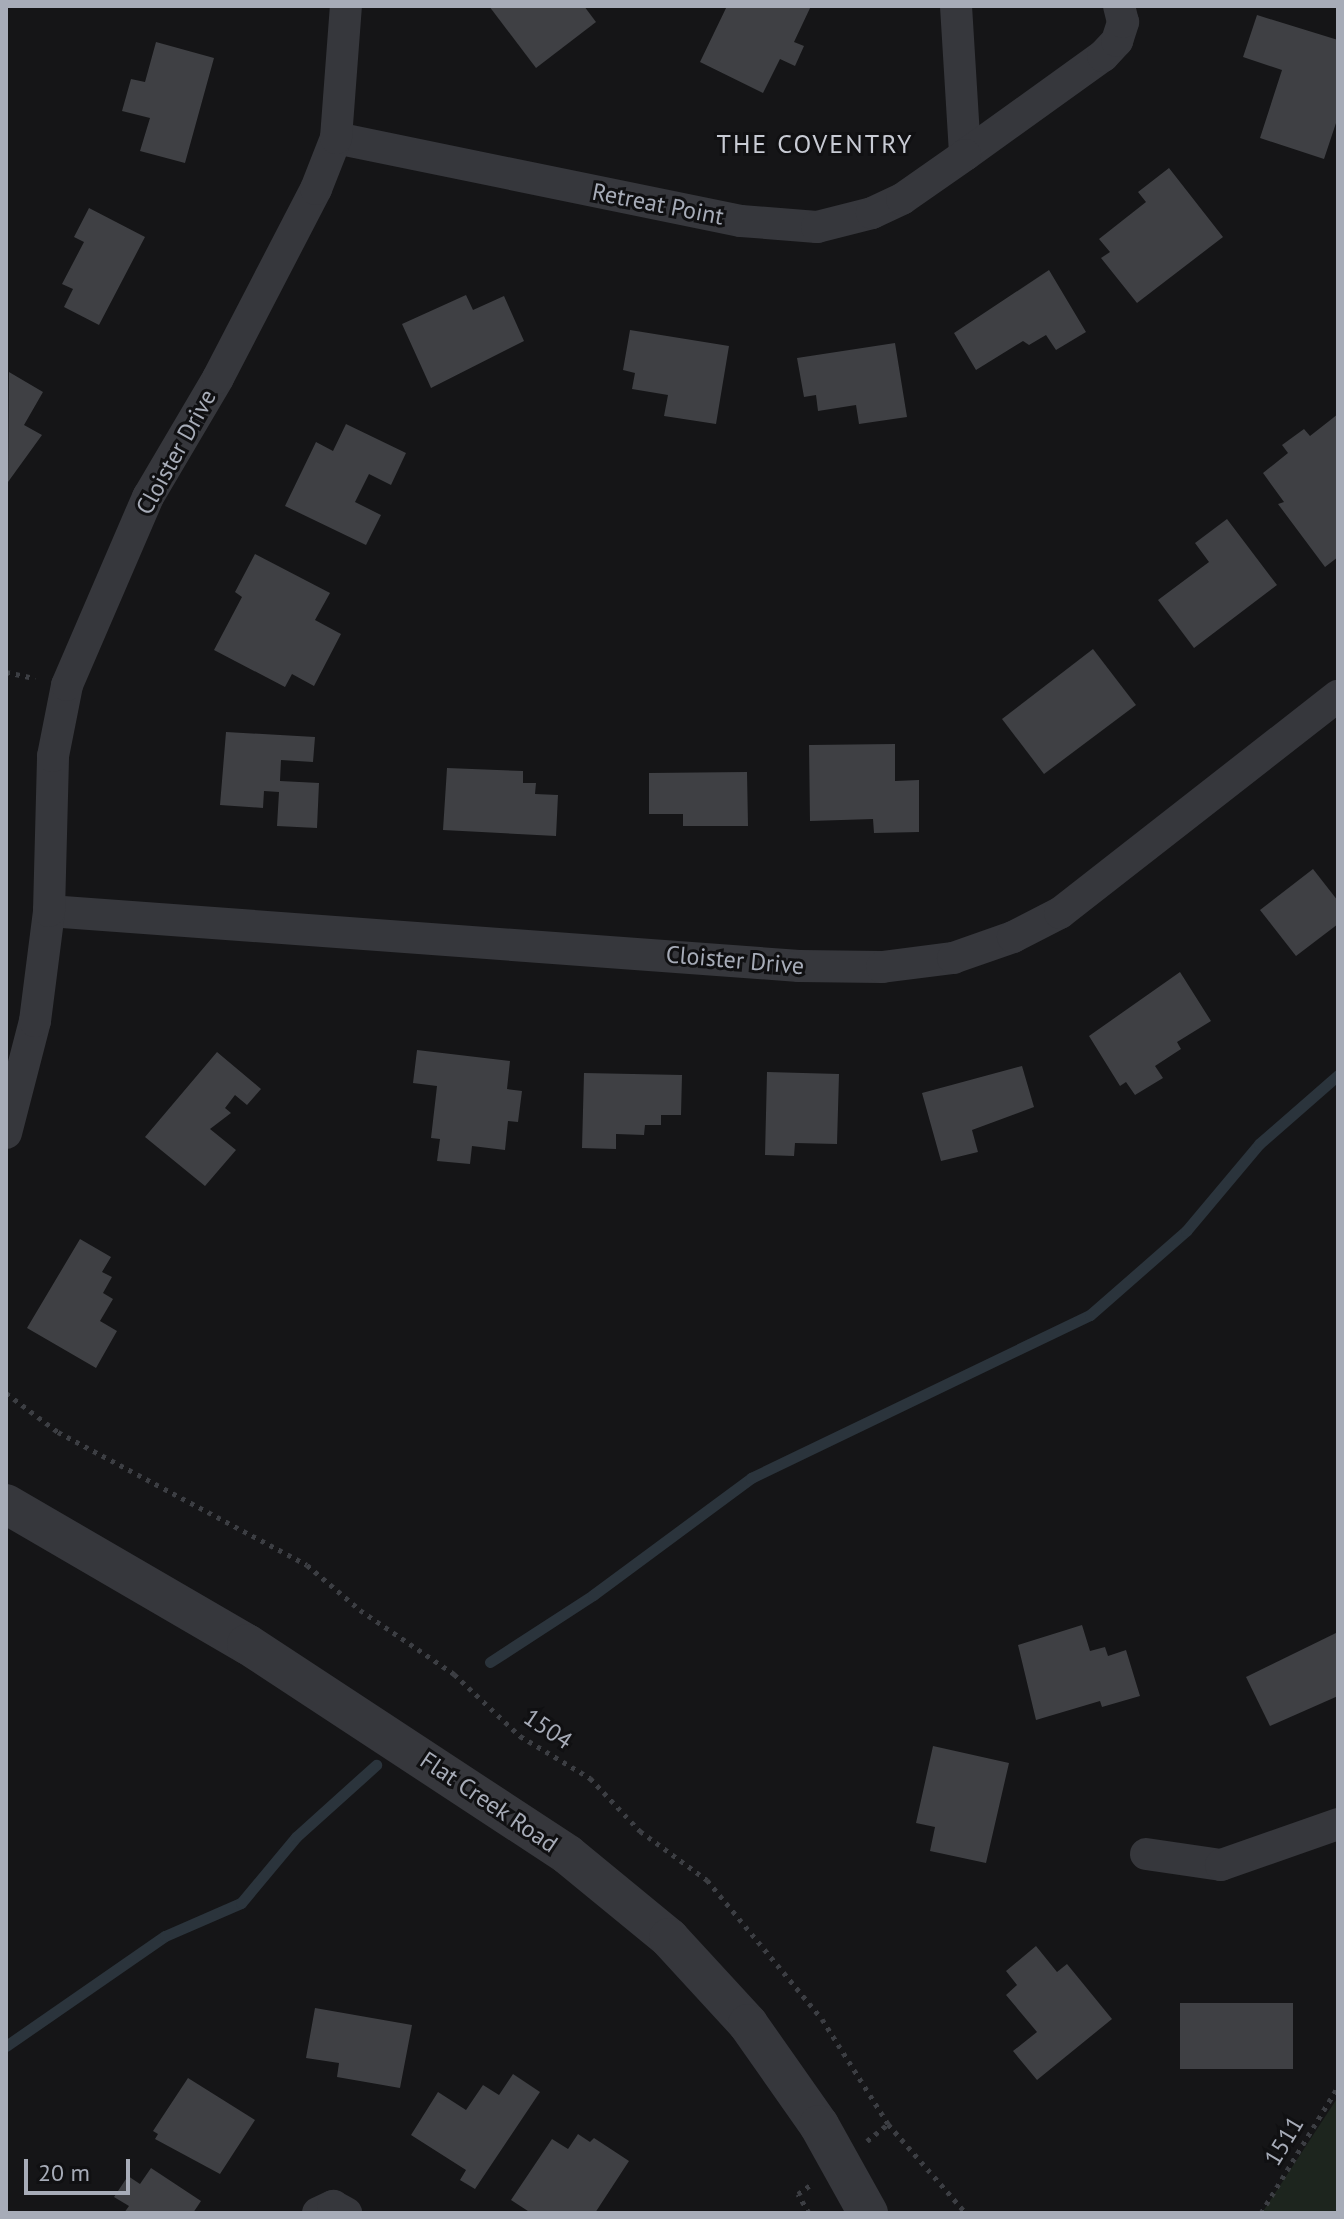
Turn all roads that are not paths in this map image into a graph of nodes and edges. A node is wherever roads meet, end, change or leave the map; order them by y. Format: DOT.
graph roads {
  1 [pos="346,6"];
  2 [pos="956,6"];
  3 [pos="1119,6"];
  4 [pos="336,138"];
  5 [pos="965,155"];
  6 [pos="1338,696"];
  7 [pos="49,911"];
  8 [pos="6,1133"];
  9 [pos="6,1504"];
  10 [pos="1338,1824"];
  11 [pos="1146,1854"];
  12 [pos="318,2213"];
  13 [pos="346,2213"];
  14 [pos="868,2213"];
  1 -- 4 [label="street, Cloister Drive"];
  2 -- 5 [label="street"];
  3 -- 5 [label="street, Retreat Point"];
  4 -- 5 [label="street, Retreat Point"];
  4 -- 7 [label="street, Cloister Drive"];
  6 -- 7 [label="street, Cloister Drive"];
  7 -- 8 [label="street, Cloister Drive"];
  9 -- 14 [label="street, Flat Creek Road"];
  10 -- 11 [label="street"];
  12 -- 13 [label="street"];
}
